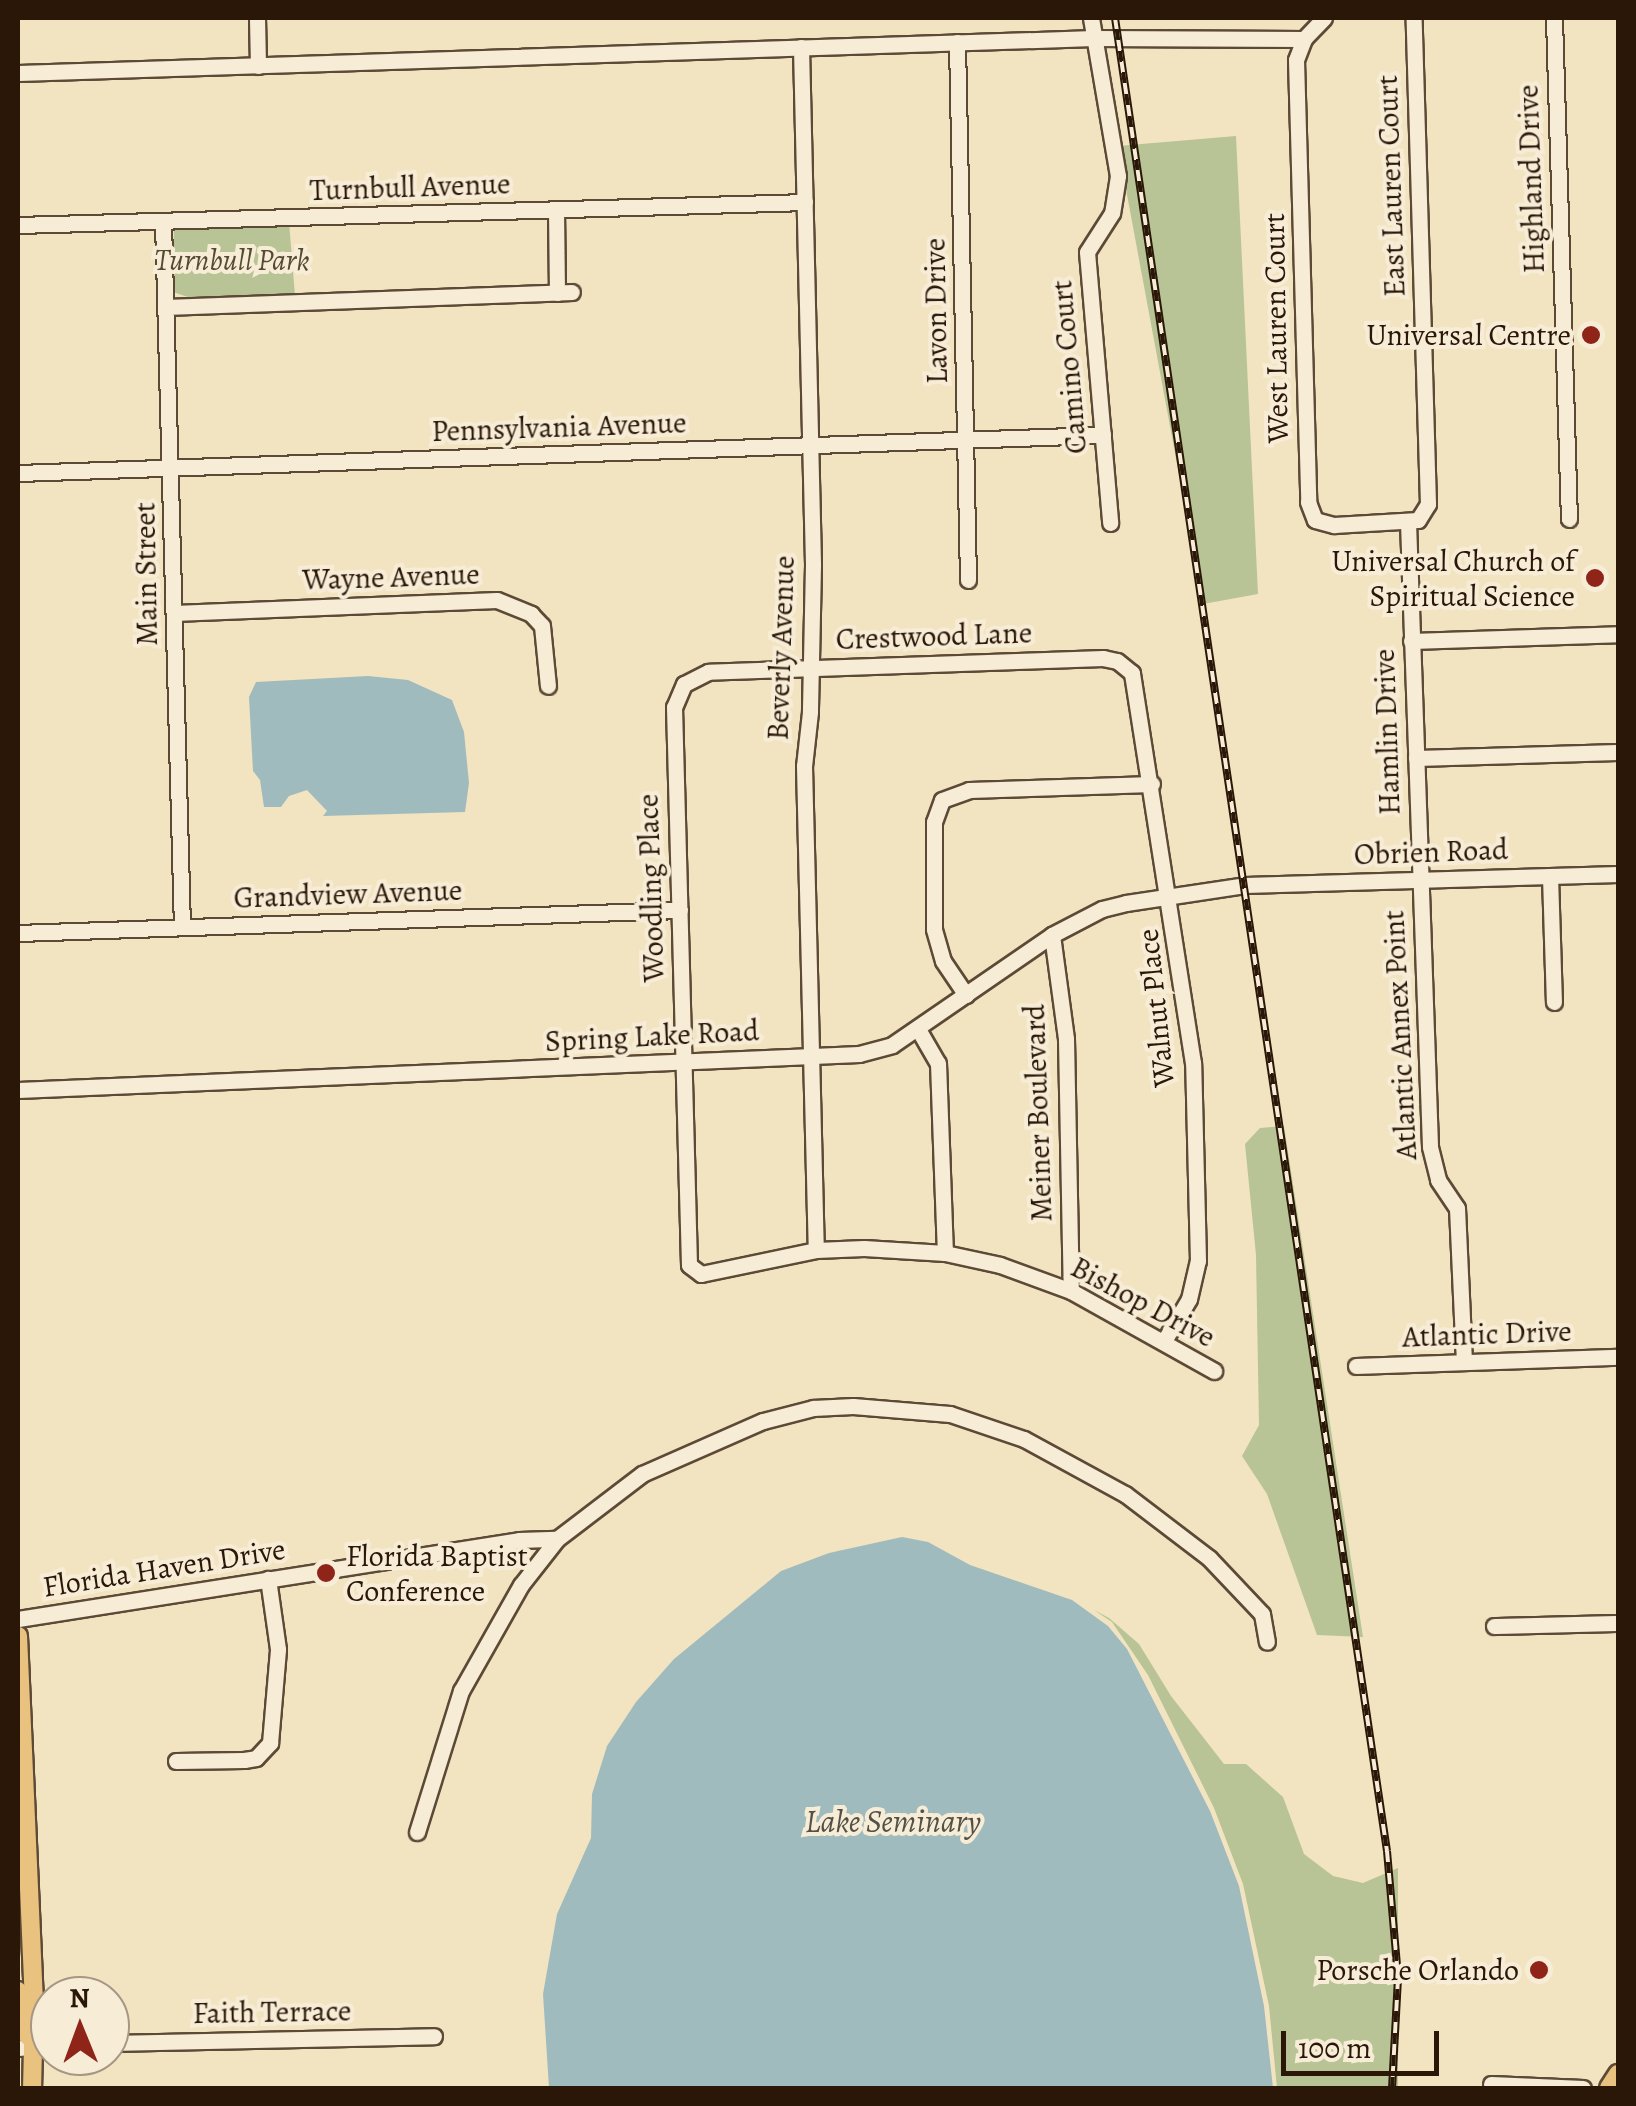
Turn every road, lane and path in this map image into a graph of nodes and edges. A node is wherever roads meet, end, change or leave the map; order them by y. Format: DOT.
graph roads {
  1 [pos="257,18"];
  2 [pos="1091,18"];
  3 [pos="1324,18"];
  4 [pos="1414,18"];
  5 [pos="1554,18"];
  6 [pos="1093,38"];
  7 [pos="1304,39"];
  8 [pos="957,42"];
  9 [pos="801,47"];
  10 [pos="258,66"];
  11 [pos="18,73"];
  12 [pos="805,202"];
  13 [pos="556,210"];
  14 [pos="163,221"];
  15 [pos="18,225"];
  16 [pos="166,306"];
  17 [pos="1102,435"];
  18 [pos="966,440"];
  19 [pos="809,446"];
  20 [pos="172,468"];
  21 [pos="18,473"];
  22 [pos="1569,519"];
  23 [pos="1408,522"];
  24 [pos="1110,523"];
  25 [pos="968,580"];
  26 [pos="174,613"];
  27 [pos="1618,634"];
  28 [pos="1411,642"];
  29 [pos="1127,666"];
  30 [pos="809,668"];
  31 [pos="684,684"];
  32 [pos="548,686"];
  33 [pos="1618,752"];
  34 [pos="1416,758"];
  35 [pos="1152,784"];
  36 [pos="1618,874"];
  37 [pos="1550,876"];
  38 [pos="1420,880"];
  39 [pos="1244,885"];
  40 [pos="1170,895"];
  41 [pos="680,910"];
  42 [pos="182,927"];
  43 [pos="18,933"];
  44 [pos="1052,935"];
  45 [pos="966,994"];
  46 [pos="1554,1002"];
  47 [pos="918,1029"];
  48 [pos="810,1055"];
  49 [pos="683,1064"];
  50 [pos="18,1090"];
  51 [pos="816,1250"];
  52 [pos="944,1253"];
  53 [pos="693,1270"];
  54 [pos="1071,1291"];
  55 [pos="1164,1340"];
  56 [pos="1618,1357"];
  57 [pos="1464,1361"];
  58 [pos="1356,1366"];
  59 [pos="1214,1372"];
  60 [pos="557,1539"];
  61 [pos="268,1579"];
  62 [pos="18,1619"];
  63 [pos="1618,1623"];
  64 [pos="1494,1626"];
  65 [pos="18,1636"];
  66 [pos="1268,1642"];
  67 [pos="18,1710"];
  68 [pos="176,1761"];
  69 [pos="417,1832"];
  70 [pos="22,1866"];
  71 [pos="32,1976"];
  72 [pos="18,1990"];
  73 [pos="30,2035"];
  74 [pos="434,2036"];
  75 [pos="130,2042"];
  76 [pos="1618,2074"];
  77 [pos="1491,2084"];
  78 [pos="1584,2088"];
  79 [pos="1609,2088"];
  1 -- 10 [label="street"];
  2 -- 6 [label="street, Camino Court"];
  3 -- 7 [label="street"];
  4 -- 23 [label="street, East Lauren Court"];
  5 -- 22 [label="street, Highland Drive"];
  6 -- 7 [label="street"];
  6 -- 8 [label="street"];
  6 -- 17 [label="street, Camino Court"];
  7 -- 23 [label="street, West Lauren Court"];
  8 -- 9 [label="street"];
  8 -- 18 [label="street, Lavon Drive"];
  9 -- 10 [label="street"];
  9 -- 12 [label="street, Beverly Avenue"];
  10 -- 11 [label="street"];
  12 -- 13 [label="street, Turnbull Avenue"];
  12 -- 19 [label="street, Beverly Avenue"];
  13 -- 14 [label="street, Turnbull Avenue"];
  13 -- 16 [label="street"];
  14 -- 15 [label="street, Turnbull Avenue"];
  14 -- 16 [label="street, Main Street"];
  16 -- 20 [label="street, Main Street"];
  17 -- 18 [label="street, Pennsylvania Avenue"];
  17 -- 24 [label="street, Camino Court"];
  18 -- 19 [label="street, Pennsylvania Avenue"];
  18 -- 25 [label="street, Lavon Drive"];
  19 -- 20 [label="street, Pennsylvania Avenue"];
  19 -- 30 [label="street, Beverly Avenue"];
  20 -- 21 [label="street, Pennsylvania Avenue"];
  20 -- 26 [label="street, Main Street"];
  23 -- 28 [label="street, Hamlin Drive"];
  26 -- 32 [label="street, Wayne Avenue"];
  26 -- 42 [label="street, Main Street"];
  27 -- 28 [label="street"];
  28 -- 34 [label="street, Hamlin Drive"];
  29 -- 30 [label="street, Crestwood Lane"];
  29 -- 35 [label="street, Walnut Place"];
  30 -- 31 [label="street, Crestwood Lane"];
  30 -- 48 [label="street, Beverly Avenue"];
  31 -- 41 [label="street, Woodling Place"];
  33 -- 34 [label="street"];
  34 -- 38 [label="street, Hamlin Drive"];
  35 -- 40 [label="street, Walnut Place"];
  35 -- 45 [label="street"];
  36 -- 37 [label="street, Obrien Road"];
  37 -- 38 [label="street, Obrien Road"];
  37 -- 46 [label="street"];
  38 -- 39 [label="street, Obrien Road"];
  38 -- 57 [label="street, Atlantic Annex Point"];
  39 -- 40 [label="street, Spring Lake Road"];
  40 -- 44 [label="street, Spring Lake Road"];
  40 -- 55 [label="street, Walnut Place"];
  41 -- 42 [label="street, Grandview Avenue"];
  41 -- 49 [label="street, Woodling Place"];
  42 -- 43 [label="street, Grandview Avenue"];
  44 -- 45 [label="street, Spring Lake Road"];
  44 -- 54 [label="street, Meiner Boulevard"];
  45 -- 47 [label="street, Spring Lake Road"];
  47 -- 48 [label="street, Spring Lake Road"];
  47 -- 52 [label="street"];
  48 -- 49 [label="street, Spring Lake Road"];
  48 -- 51 [label="street, Beverly Avenue"];
  49 -- 50 [label="street, Spring Lake Road"];
  49 -- 53 [label="street, Woodling Place"];
  51 -- 52 [label="street, Bishop Drive"];
  51 -- 53 [label="street, Bishop Drive"];
  52 -- 54 [label="street, Bishop Drive"];
  54 -- 55 [label="street, Bishop Drive"];
  55 -- 59 [label="street, Bishop Drive"];
  56 -- 57 [label="street, Atlantic Drive"];
  57 -- 58 [label="street, Atlantic Drive"];
  60 -- 61 [label="street, Florida Haven Drive"];
  60 -- 66 [label="street"];
  60 -- 69 [label="street"];
  61 -- 62 [label="street, Florida Haven Drive"];
  61 -- 68 [label="street"];
  63 -- 64 [label="street"];
  65 -- 67 [label="main road"];
  67 -- 70 [label="main road"];
  70 -- 71 [label="main road"];
  72 -- 73 [label="main road"];
  74 -- 75 [label="street, Faith Terrace"];
  76 -- 79 [label="main road"];
  77 -- 78 [label="street"];
}
